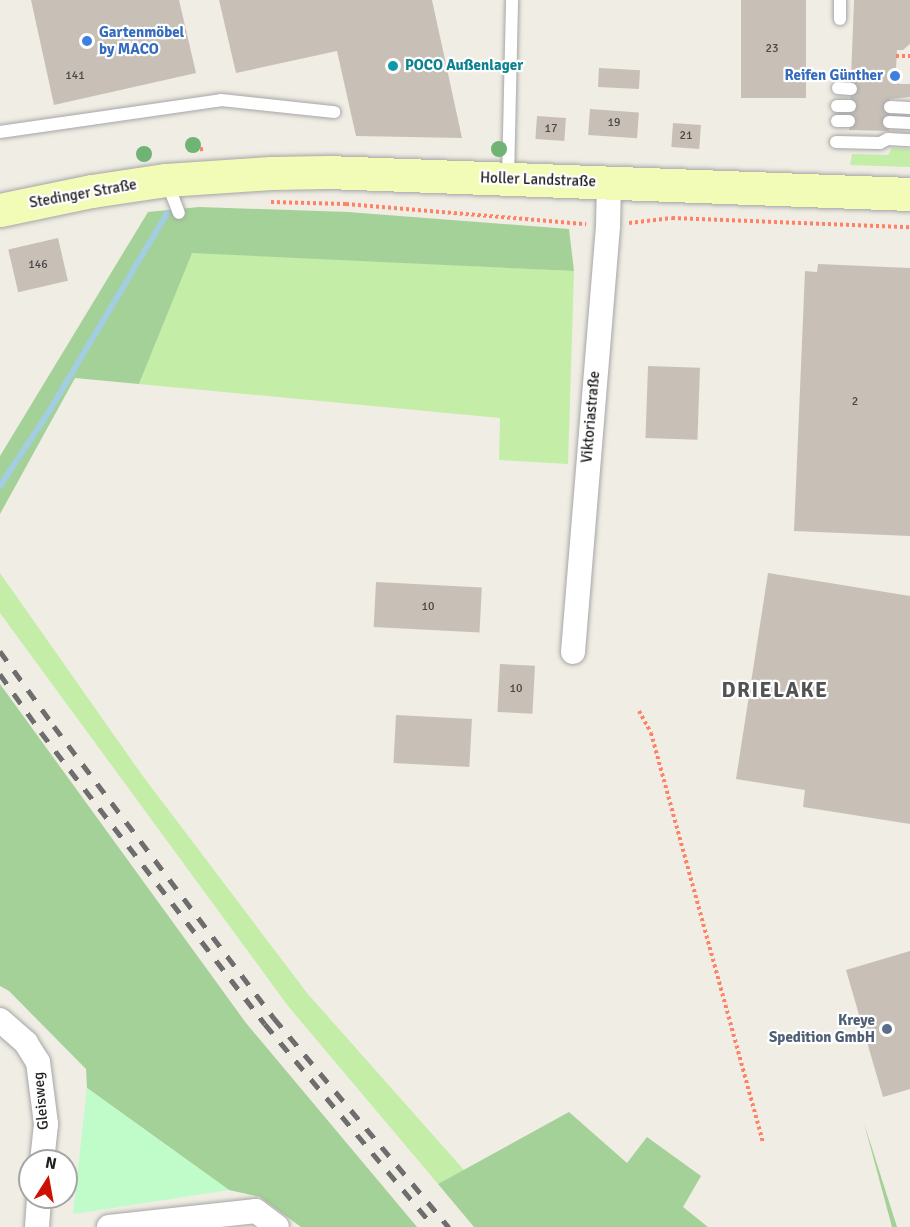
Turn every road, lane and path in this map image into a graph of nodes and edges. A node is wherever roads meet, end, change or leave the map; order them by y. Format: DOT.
graph roads {
  1 [pos="512,0"];
  2 [pos="840,0"];
  3 [pos="840,19"];
  4 [pos="896,56"];
  5 [pos="910,56"];
  6 [pos="890,107"];
  7 [pos="910,108"];
  8 [pos="334,112"];
  9 [pos="889,122"];
  10 [pos="910,123"];
  11 [pos="0,132"];
  12 [pos="910,140"];
  13 [pos="836,142"];
  14 [pos="508,179"];
  15 [pos="166,180"];
  16 [pos="609,182"];
  17 [pos="910,194"];
  18 [pos="265,202"];
  19 [pos="0,210"];
  20 [pos="179,213"];
  21 [pos="608,226"];
  22 [pos="910,226"];
  23 [pos="573,651"];
  24 [pos="639,711"];
  25 [pos="0,1020"];
  26 [pos="762,1142"];
  27 [pos="43,1149"];
  28 [pos="38,1209"];
  29 [pos="37,1227"];
  30 [pos="109,1227"];
  31 [pos="278,1227"];
  1 -- 14 [label="lane"];
  2 -- 3 [label="lane"];
  4 -- 5 [label="path"];
  6 -- 7 [label="lane"];
  8 -- 11 [label="lane"];
  9 -- 10 [label="lane"];
  12 -- 13 [label="lane"];
  14 -- 15 [label="main road, Holler Landstraße"];
  14 -- 16 [label="main road, Holler Landstraße"];
  15 -- 19 [label="main road, Stedinger Straße"];
  15 -- 20 [label="lane"];
  16 -- 17 [label="main road, Holler Landstraße"];
  16 -- 21 [label="street, Viktoriastraße"];
  18 -- 21 [label="path"];
  21 -- 22 [label="path"];
  21 -- 23 [label="street, Viktoriastraße"];
  24 -- 26 [label="path"];
  25 -- 27 [label="street, Gleisweg"];
  28 -- 29 [label="street"];
  30 -- 31 [label="street"];
}
